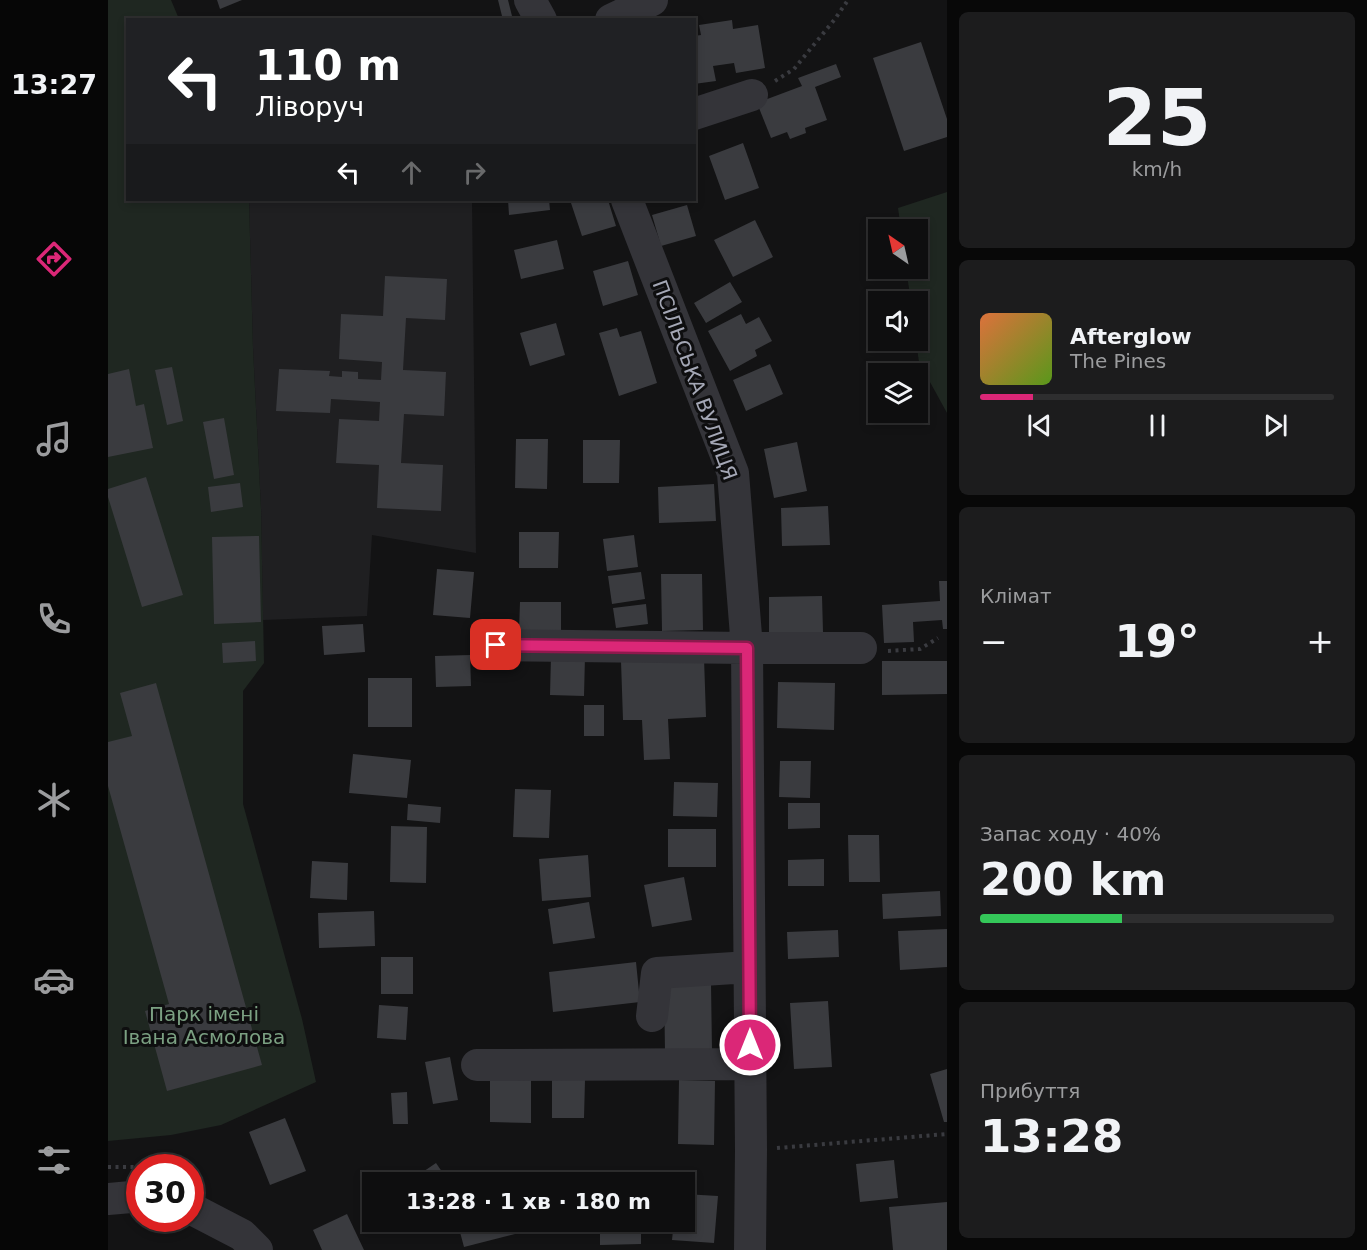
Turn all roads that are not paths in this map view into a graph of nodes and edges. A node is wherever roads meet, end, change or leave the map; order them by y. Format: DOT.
graph roads {
  1 [pos="530,0"];
  2 [pos="652,0"];
  3 [pos="540,18"];
  4 [pos="615,18"];
  5 [pos="752,95"];
  6 [pos="696,113"];
  7 [pos="627,201"];
  8 [pos="496,645"];
  9 [pos="747,648"];
  10 [pos="871,650"];
  11 [pos="749,967"];
  12 [pos="652,1016"];
  13 [pos="750,1064"];
  14 [pos="477,1065"];
  15 [pos="126,1197"];
  16 [pos="108,1199"];
  17 [pos="204,1216"];
  18 [pos="257,1250"];
  19 [pos="750,1250"];
  1 -- 3 [label="street"];
  2 -- 4 [label="street"];
  5 -- 6 [label="street"];
  7 -- 9 [label="street, ПСІЛЬСЬКА ВУЛИЦЯ"];
  8 -- 9 [label="street"];
  9 -- 10 [label="street"];
  9 -- 11 [label="street, ПСІЛЬСЬКА ВУЛИЦЯ"];
  11 -- 12 [label="street"];
  11 -- 13 [label="street, ПСІЛЬСЬКА ВУЛИЦЯ"];
  13 -- 14 [label="street"];
  13 -- 19 [label="street, ПСІЛЬСЬКА ВУЛИЦЯ"];
  15 -- 16 [label="street"];
  17 -- 18 [label="street"];
}
